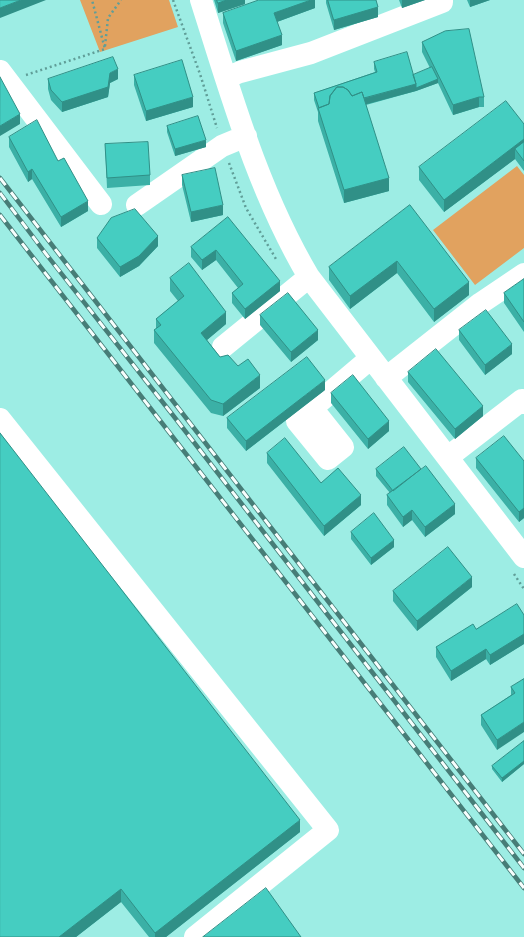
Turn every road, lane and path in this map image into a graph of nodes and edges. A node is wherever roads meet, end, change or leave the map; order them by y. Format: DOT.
graph roads {
  1 [pos="92,0"];
  2 [pos="121,0"];
  3 [pos="201,0"];
  4 [pos="442,0"];
  5 [pos="105,49"];
  6 [pos="4,76"];
  7 [pos="226,78"];
  8 [pos="246,136"];
  9 [pos="101,204"];
  10 [pos="137,205"];
  11 [pos="524,274"];
  12 [pos="309,277"];
  13 [pos="222,347"];
  14 [pos="371,358"];
  15 [pos="386,378"];
  16 [pos="524,403"];
  17 [pos="312,408"];
  18 [pos="0,419"];
  19 [pos="448,457"];
  20 [pos="524,557"];
  21 [pos="195,937"];
  1 -- 5 [label="path"];
  2 -- 5 [label="path"];
  3 -- 7 [label="street"];
  4 -- 7 [label="street"];
  5 -- 6 [label="path"];
  6 -- 9 [label="street"];
  7 -- 8 [label="street"];
  8 -- 10 [label="street"];
  8 -- 12 [label="street"];
  11 -- 15 [label="street"];
  12 -- 13 [label="street"];
  12 -- 14 [label="street"];
  14 -- 15 [label="street"];
  14 -- 17 [label="street"];
  15 -- 19 [label="street"];
  16 -- 19 [label="street"];
  18 -- 21 [label="street"];
  19 -- 20 [label="street"];
}
